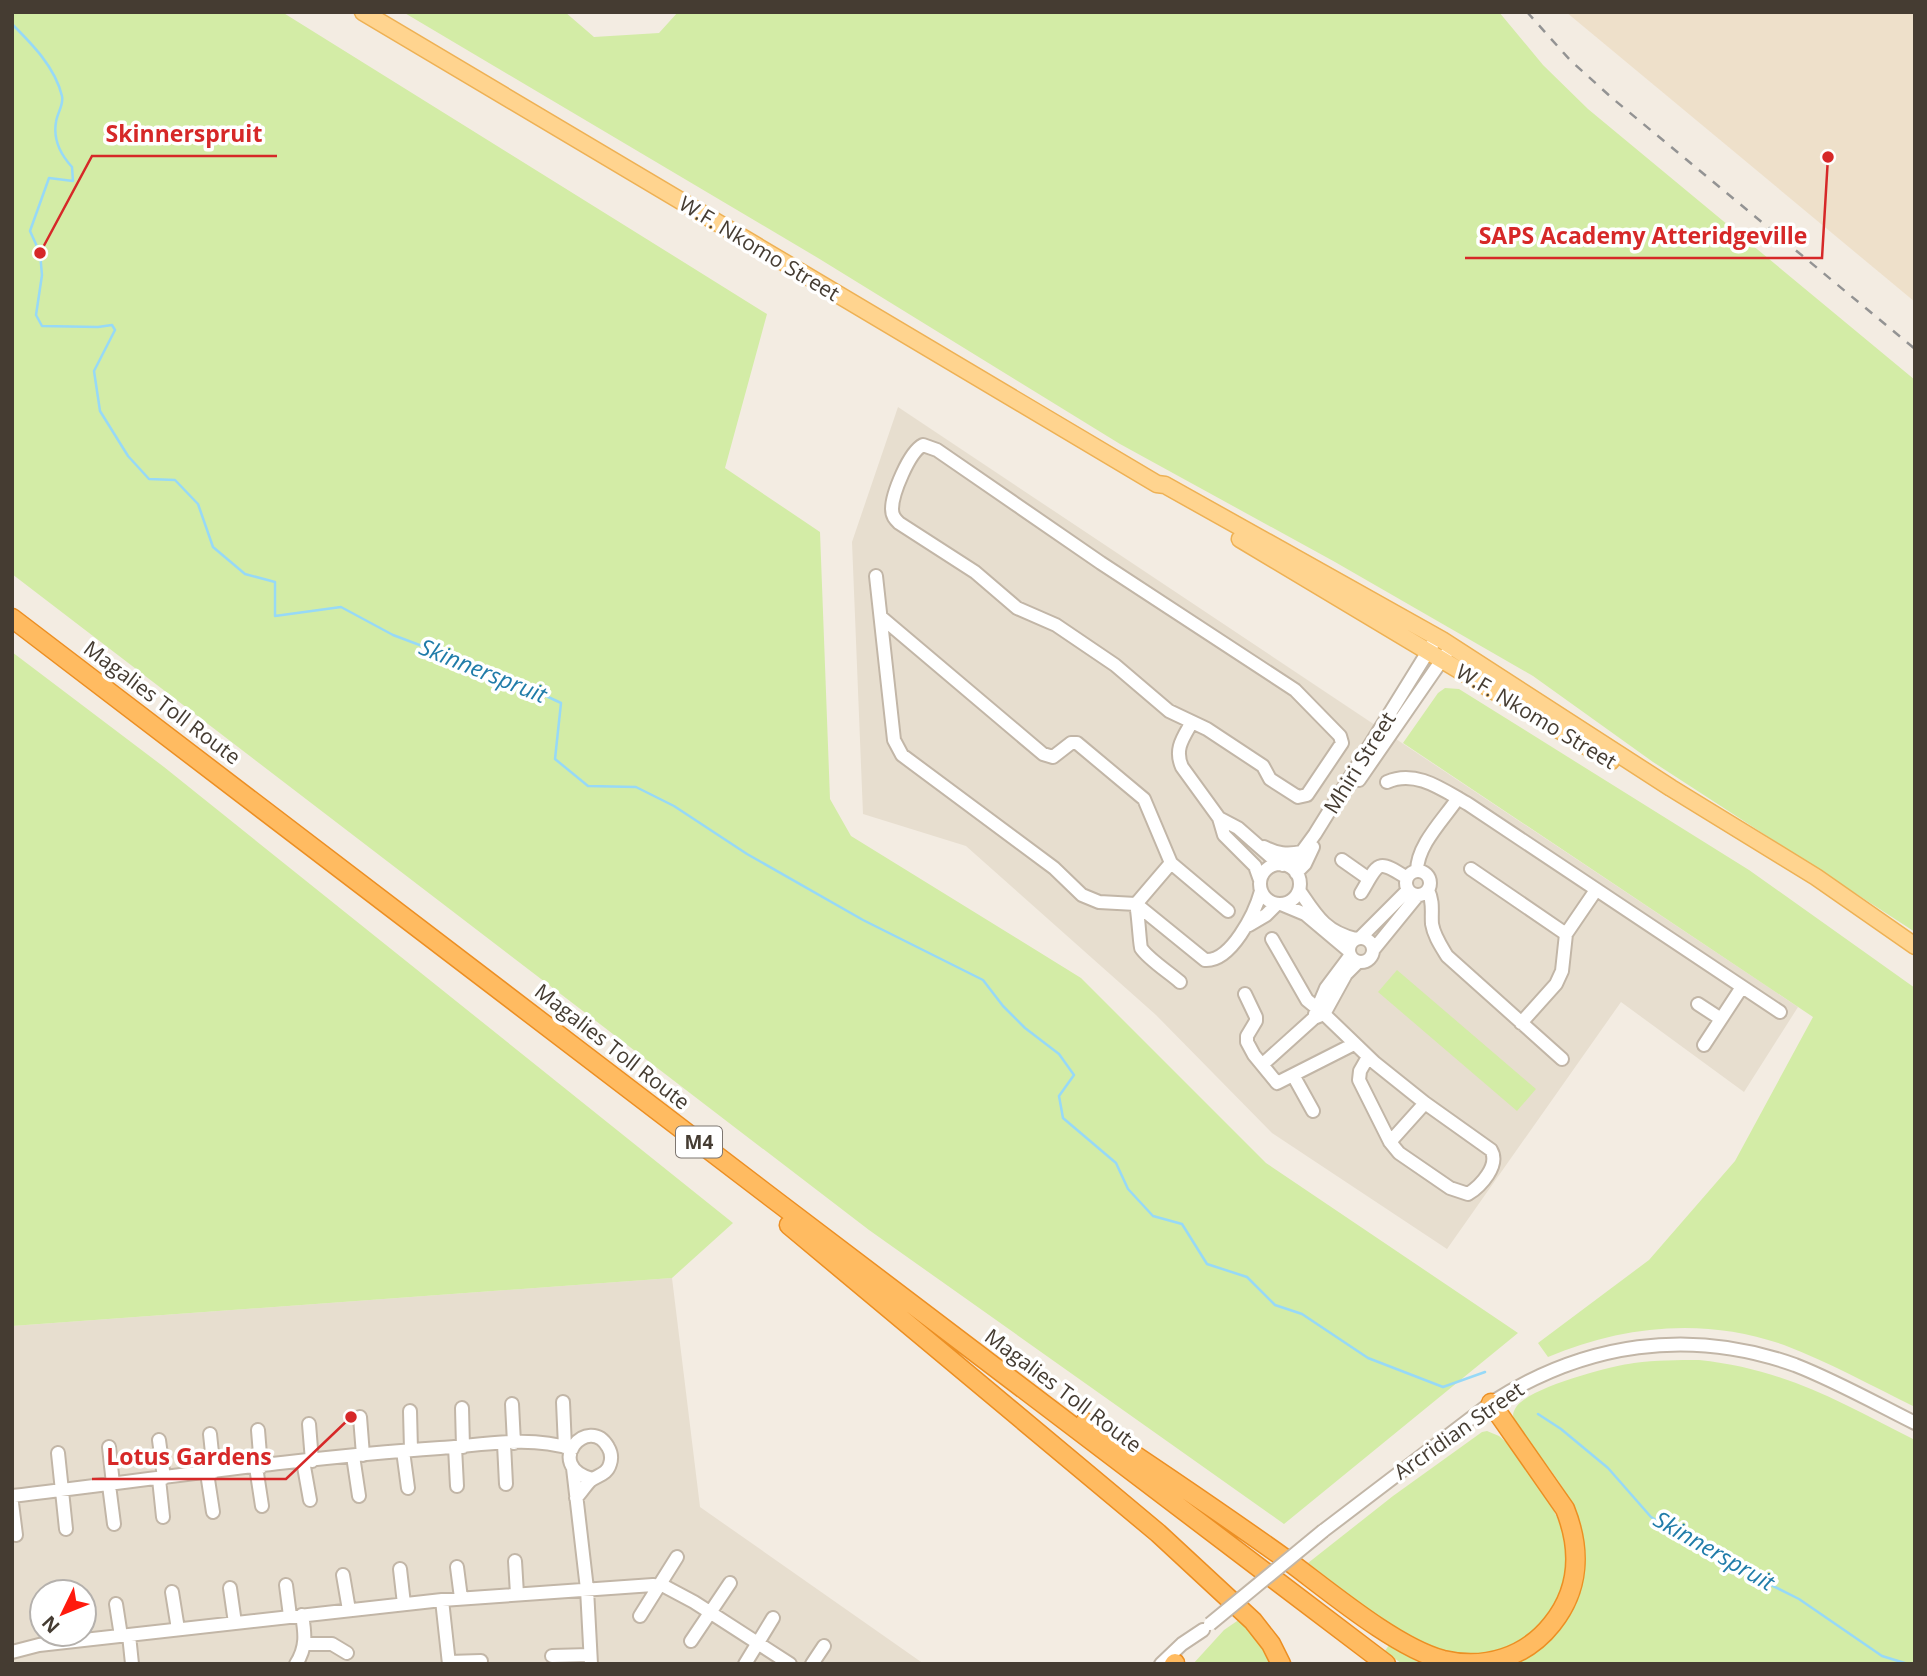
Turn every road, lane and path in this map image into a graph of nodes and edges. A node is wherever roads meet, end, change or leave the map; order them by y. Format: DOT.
graph roads {
  1 [pos="363,12"];
  2 [pos="1157,484"];
  3 [pos="876,576"];
  4 [pos="881,617"];
  5 [pos="12,618"];
  6 [pos="12,632"];
  7 [pos="1437,637"];
  8 [pos="1451,646"];
  9 [pos="1435,657"];
  10 [pos="1192,722"];
  11 [pos="1387,782"];
  12 [pos="1458,798"];
  13 [pos="1219,818"];
  14 [pos="1252,840"];
  15 [pos="1302,852"];
  16 [pos="1342,860"];
  17 [pos="1171,863"];
  18 [pos="1281,864"];
  19 [pos="1471,869"];
  20 [pos="1296,873"];
  21 [pos="1369,879"];
  22 [pos="1416,885"];
  23 [pos="1261,886"];
  24 [pos="1299,890"];
  25 [pos="1596,890"];
  26 [pos="1361,893"];
  27 [pos="1136,904"];
  28 [pos="1279,904"];
  29 [pos="1228,911"];
  30 [pos="1384,914"];
  31 [pos="1395,924"];
  32 [pos="1246,927"];
  33 [pos="1566,934"];
  34 [pos="1358,938"];
  35 [pos="1272,939"];
  36 [pos="1915,946"];
  37 [pos="1374,949"];
  38 [pos="1915,953"];
  39 [pos="1352,956"];
  40 [pos="1180,982"];
  41 [pos="1742,986"];
  42 [pos="1245,994"];
  43 [pos="1698,1004"];
  44 [pos="1780,1012"];
  45 [pos="1318,1013"];
  46 [pos="1721,1019"];
  47 [pos="1521,1023"];
  48 [pos="1354,1044"];
  49 [pos="1704,1045"];
  50 [pos="1368,1057"];
  51 [pos="1562,1059"];
  52 [pos="1263,1064"];
  53 [pos="1293,1075"];
  54 [pos="1425,1103"];
  55 [pos="1313,1111"];
  56 [pos="1390,1142"];
  57 [pos="768,1202"];
  58 [pos="563,1402"];
  59 [pos="1491,1403"];
  60 [pos="512,1404"];
  61 [pos="462,1408"];
  62 [pos="410,1411"];
  63 [pos="360,1417"];
  64 [pos="1915,1423"];
  65 [pos="309,1424"];
  66 [pos="258,1430"];
  67 [pos="210,1434"];
  68 [pos="159,1440"];
  69 [pos="509,1443"];
  70 [pos="109,1447"];
  71 [pos="459,1447"];
  72 [pos="568,1448"];
  73 [pos="407,1451"];
  74 [pos="58,1453"];
  75 [pos="358,1456"];
  76 [pos="308,1461"];
  77 [pos="259,1467"];
  78 [pos="573,1468"];
  79 [pos="210,1473"];
  80 [pos="161,1479"];
  81 [pos="592,1479"];
  82 [pos="506,1484"];
  83 [pos="111,1485"];
  84 [pos="457,1486"];
  85 [pos="408,1488"];
  86 [pos="63,1490"];
  87 [pos="12,1496"];
  88 [pos="359,1496"];
  89 [pos="576,1498"];
  90 [pos="310,1500"];
  91 [pos="12,1503"];
  92 [pos="262,1506"];
  93 [pos="213,1512"];
  94 [pos="163,1517"];
  95 [pos="114,1524"];
  96 [pos="66,1529"];
  97 [pos="16,1535"];
  98 [pos="677,1557"];
  99 [pos="515,1561"];
  100 [pos="457,1567"];
  101 [pos="400,1569"];
  102 [pos="343,1575"];
  103 [pos="730,1583"];
  104 [pos="286,1584"];
  105 [pos="660,1586"];
  106 [pos="230,1588"];
  107 [pos="587,1589"];
  108 [pos="172,1592"];
  109 [pos="517,1594"];
  110 [pos="461,1598"];
  111 [pos="442,1600"];
  112 [pos="117,1604"];
  113 [pos="404,1604"];
  114 [pos="349,1610"];
  115 [pos="710,1612"];
  116 [pos="296,1615"];
  117 [pos="640,1616"];
  118 [pos="773,1618"];
  119 [pos="235,1623"];
  120 [pos="1207,1627"];
  121 [pos="178,1629"];
  122 [pos="125,1636"];
  123 [pos="98,1637"];
  124 [pos="691,1641"];
  125 [pos="757,1642"];
  126 [pos="305,1644"];
  127 [pos="824,1646"];
  128 [pos="347,1653"];
  129 [pos="552,1656"];
  130 [pos="591,1659"];
  131 [pos="481,1661"];
  132 [pos="449,1663"];
  133 [pos="132,1664"];
  134 [pos="296,1664"];
  135 [pos="744,1664"];
  136 [pos="790,1664"];
  137 [pos="812,1664"];
  138 [pos="1161,1664"];
  139 [pos="1174,1664"];
  140 [pos="1281,1664"];
  141 [pos="1368,1664"];
  142 [pos="1386,1664"];
  1 -- 2 [label="main road, W.F. Nkomo Street"];
  2 -- 7 [label="main road, W.F. Nkomo Street"];
  2 -- 9 [label="main road, W.F. Nkomo Street"];
  3 -- 4 [label="street"];
  4 -- 17 [label="street"];
  4 -- 27 [label="street"];
  5 -- 57 [label="highway, Magalies Toll Route / M4"];
  6 -- 57 [label="highway, Magalies Toll Route / M4"];
  7 -- 8 [label="main road, W.F. Nkomo Street"];
  7 -- 9 [label="street"];
  8 -- 9 [label="street"];
  8 -- 36 [label="main road, W.F. Nkomo Street"];
  9 -- 15 [label="street, Mhiri Street"];
  9 -- 20 [label="street, Mhiri Street"];
  9 -- 38 [label="main road, W.F. Nkomo Street"];
  10 -- 10 [label="street"];
  10 -- 13 [label="street"];
  11 -- 12 [label="street"];
  12 -- 22 [label="street"];
  12 -- 25 [label="street"];
  13 -- 14 [label="street"];
  13 -- 23 [label="street"];
  14 -- 15 [label="street"];
  14 -- 18 [label="street"];
  15 -- 18 [label="street, Mhiri Street"];
  16 -- 21 [label="street"];
  17 -- 27 [label="street"];
  17 -- 29 [label="street"];
  18 -- 20 [label="street"];
  18 -- 23 [label="street"];
  19 -- 33 [label="street"];
  20 -- 24 [label="street"];
  21 -- 22 [label="street"];
  21 -- 26 [label="street"];
  22 -- 30 [label="street"];
  22 -- 31 [label="street"];
  22 -- 47 [label="street"];
  23 -- 28 [label="street"];
  23 -- 32 [label="street"];
  24 -- 28 [label="street"];
  24 -- 34 [label="street"];
  25 -- 33 [label="street"];
  25 -- 41 [label="street"];
  27 -- 32 [label="street"];
  27 -- 40 [label="street"];
  28 -- 32 [label="street"];
  28 -- 39 [label="street"];
  30 -- 31 [label="street"];
  30 -- 34 [label="street"];
  31 -- 37 [label="street"];
  33 -- 47 [label="street"];
  34 -- 37 [label="street"];
  34 -- 39 [label="street"];
  35 -- 45 [label="street"];
  37 -- 39 [label="street"];
  39 -- 45 [label="street"];
  41 -- 44 [label="street"];
  41 -- 46 [label="street"];
  42 -- 52 [label="street"];
  43 -- 46 [label="street"];
  45 -- 48 [label="street"];
  45 -- 52 [label="street"];
  46 -- 49 [label="street"];
  47 -- 51 [label="street"];
  48 -- 50 [label="street"];
  48 -- 53 [label="street"];
  50 -- 54 [label="street"];
  50 -- 56 [label="street"];
  52 -- 53 [label="street"];
  53 -- 55 [label="street"];
  54 -- 56 [label="street"];
  54 -- 56 [label="street"];
  57 -- 59 [label="highway"];
  57 -- 140 [label="highway"];
  57 -- 141 [label="highway, Magalies Toll Route / M4"];
  57 -- 142 [label="highway, Magalies Toll Route / M4"];
  58 -- 72 [label="street"];
  59 -- 64 [label="street, Arcridian Street"];
  59 -- 120 [label="street, Arcridian Street, bridge"];
  60 -- 69 [label="street"];
  61 -- 71 [label="street"];
  62 -- 73 [label="street"];
  63 -- 75 [label="street"];
  65 -- 76 [label="street"];
  66 -- 77 [label="street"];
  67 -- 79 [label="street"];
  68 -- 80 [label="street"];
  69 -- 71 [label="street"];
  69 -- 72 [label="street"];
  69 -- 82 [label="street"];
  70 -- 83 [label="street"];
  71 -- 73 [label="street"];
  71 -- 84 [label="street"];
  72 -- 78 [label="street"];
  72 -- 81 [label="street"];
  73 -- 75 [label="street"];
  73 -- 85 [label="street"];
  74 -- 86 [label="street"];
  75 -- 76 [label="street"];
  75 -- 88 [label="street"];
  76 -- 77 [label="street"];
  76 -- 90 [label="street"];
  77 -- 79 [label="street"];
  77 -- 92 [label="street"];
  78 -- 81 [label="street"];
  78 -- 89 [label="street"];
  79 -- 80 [label="street"];
  79 -- 93 [label="street"];
  80 -- 83 [label="street"];
  80 -- 94 [label="street"];
  81 -- 89 [label="street"];
  83 -- 86 [label="street"];
  83 -- 95 [label="street"];
  86 -- 87 [label="street"];
  86 -- 96 [label="street"];
  89 -- 107 [label="street"];
  91 -- 97 [label="street"];
  98 -- 105 [label="street"];
  99 -- 109 [label="street"];
  100 -- 110 [label="street"];
  101 -- 113 [label="street"];
  102 -- 114 [label="street"];
  103 -- 115 [label="street"];
  104 -- 116 [label="street"];
  105 -- 107 [label="street"];
  105 -- 115 [label="street"];
  105 -- 117 [label="street"];
  106 -- 119 [label="street"];
  107 -- 109 [label="street"];
  107 -- 130 [label="street"];
  108 -- 121 [label="street"];
  109 -- 110 [label="street"];
  110 -- 111 [label="street"];
  111 -- 113 [label="street"];
  111 -- 132 [label="street"];
  112 -- 122 [label="street"];
  113 -- 114 [label="street"];
  114 -- 116 [label="street"];
  115 -- 124 [label="street"];
  115 -- 125 [label="street"];
  116 -- 119 [label="street"];
  116 -- 126 [label="street"];
  118 -- 125 [label="street"];
  119 -- 121 [label="street"];
  120 -- 138 [label="street, Arcridian Street"];
  120 -- 139 [label="street, Arcridian Street"];
  121 -- 122 [label="street"];
  122 -- 123 [label="street"];
  122 -- 133 [label="street"];
  125 -- 135 [label="street"];
  125 -- 136 [label="street"];
  126 -- 128 [label="street"];
  126 -- 134 [label="street"];
  127 -- 137 [label="street"];
  129 -- 130 [label="street"];
  131 -- 132 [label="street"];
}
